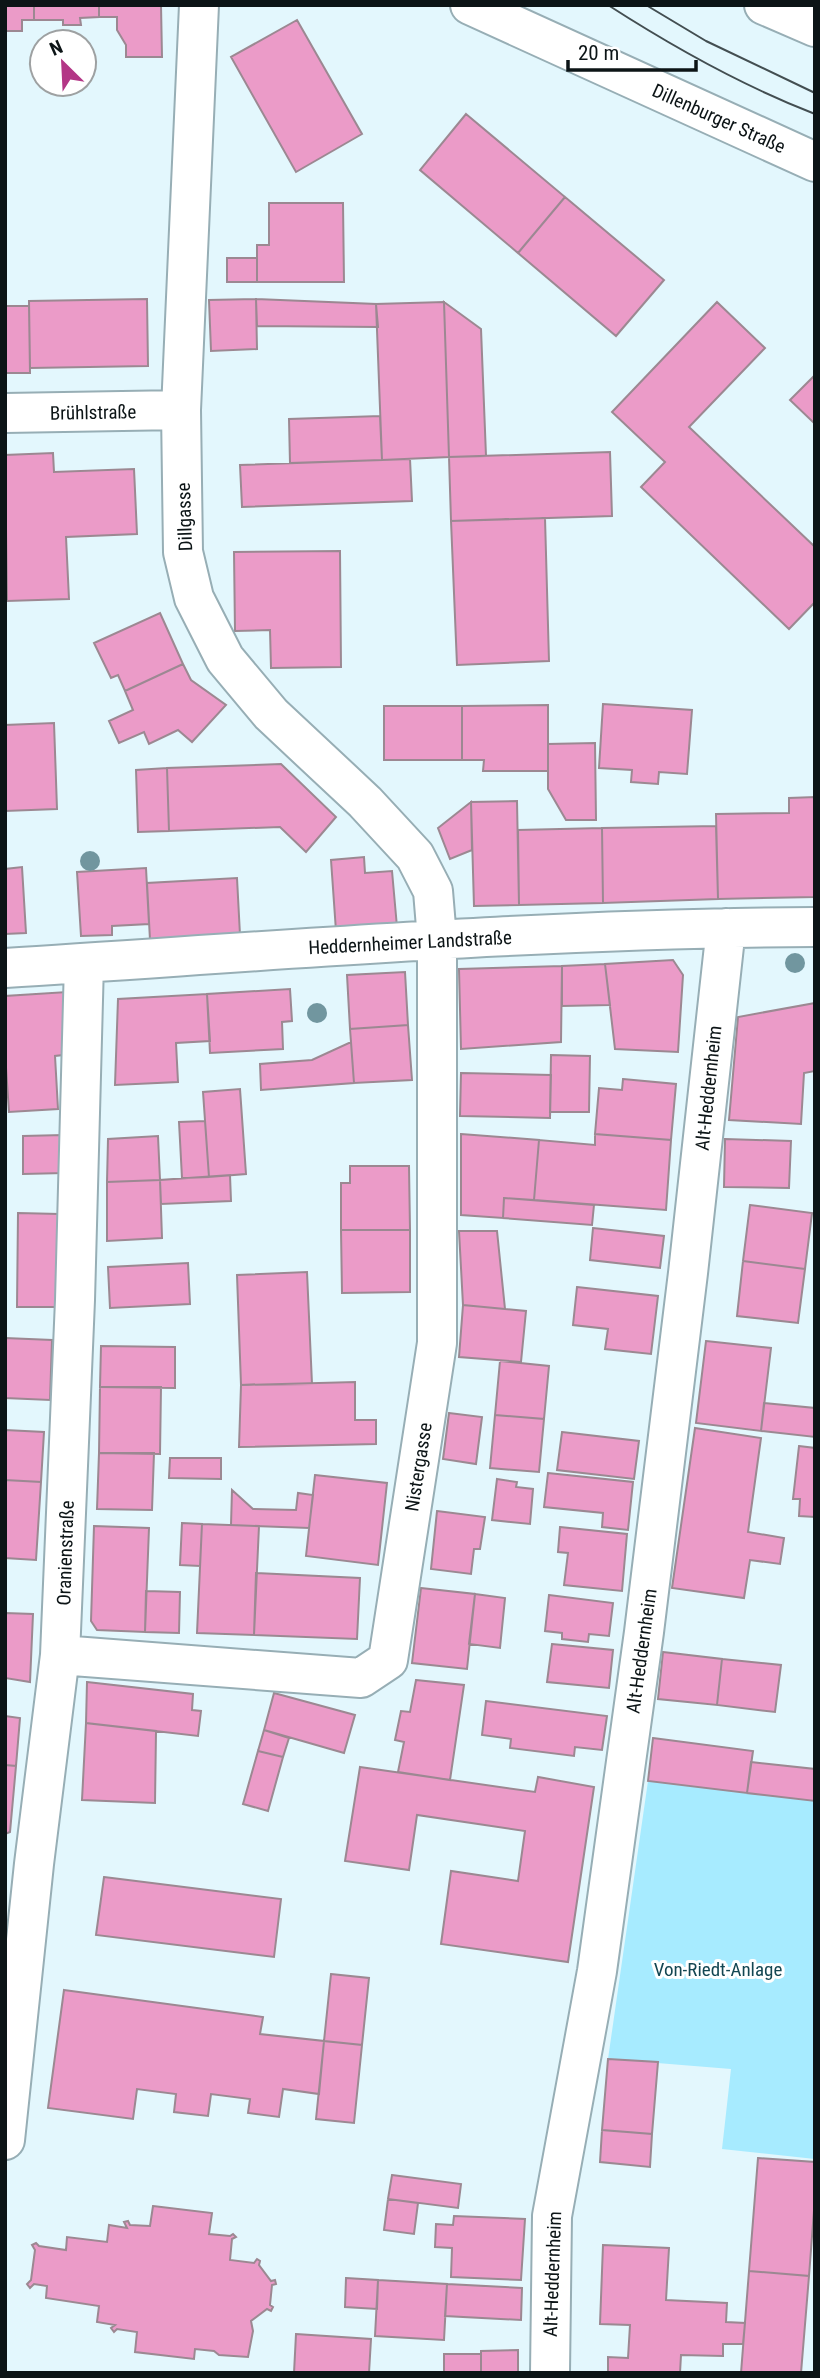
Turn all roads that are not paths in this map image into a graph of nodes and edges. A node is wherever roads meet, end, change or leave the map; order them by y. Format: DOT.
graph roads {
  1 [pos="199,5"];
  2 [pos="470,5"];
  3 [pos="764,5"];
  4 [pos="815,27"];
  5 [pos="815,162"];
  6 [pos="181,410"];
  7 [pos="5,413"];
  8 [pos="815,927"];
  9 [pos="726,928"];
  10 [pos="437,939"];
  11 [pos="84,963"];
  12 [pos="5,968"];
  13 [pos="60,1655"];
  14 [pos="20,1863"];
  15 [pos="5,2140"];
  16 [pos="550,2373"];
  1 -- 6 [label="street, Dillgasse"];
  2 -- 5 [label="street, Dillenburger Straße"];
  3 -- 4 [label="street"];
  6 -- 7 [label="street, Brühlstraße"];
  6 -- 10 [label="street, Dillgasse"];
  8 -- 9 [label="street, Heddernheimer Landstraße"];
  9 -- 10 [label="street, Heddernheimer Landstraße"];
  9 -- 16 [label="street, Alt-Heddernheim"];
  10 -- 11 [label="street, Heddernheimer Landstraße"];
  10 -- 13 [label="street, Nistergasse"];
  11 -- 12 [label="street, Heddernheimer Landstraße"];
  11 -- 13 [label="street, Oranienstraße"];
  13 -- 14 [label="street, Oranienstraße"];
  14 -- 15 [label="street, Oranienstraße"];
}
